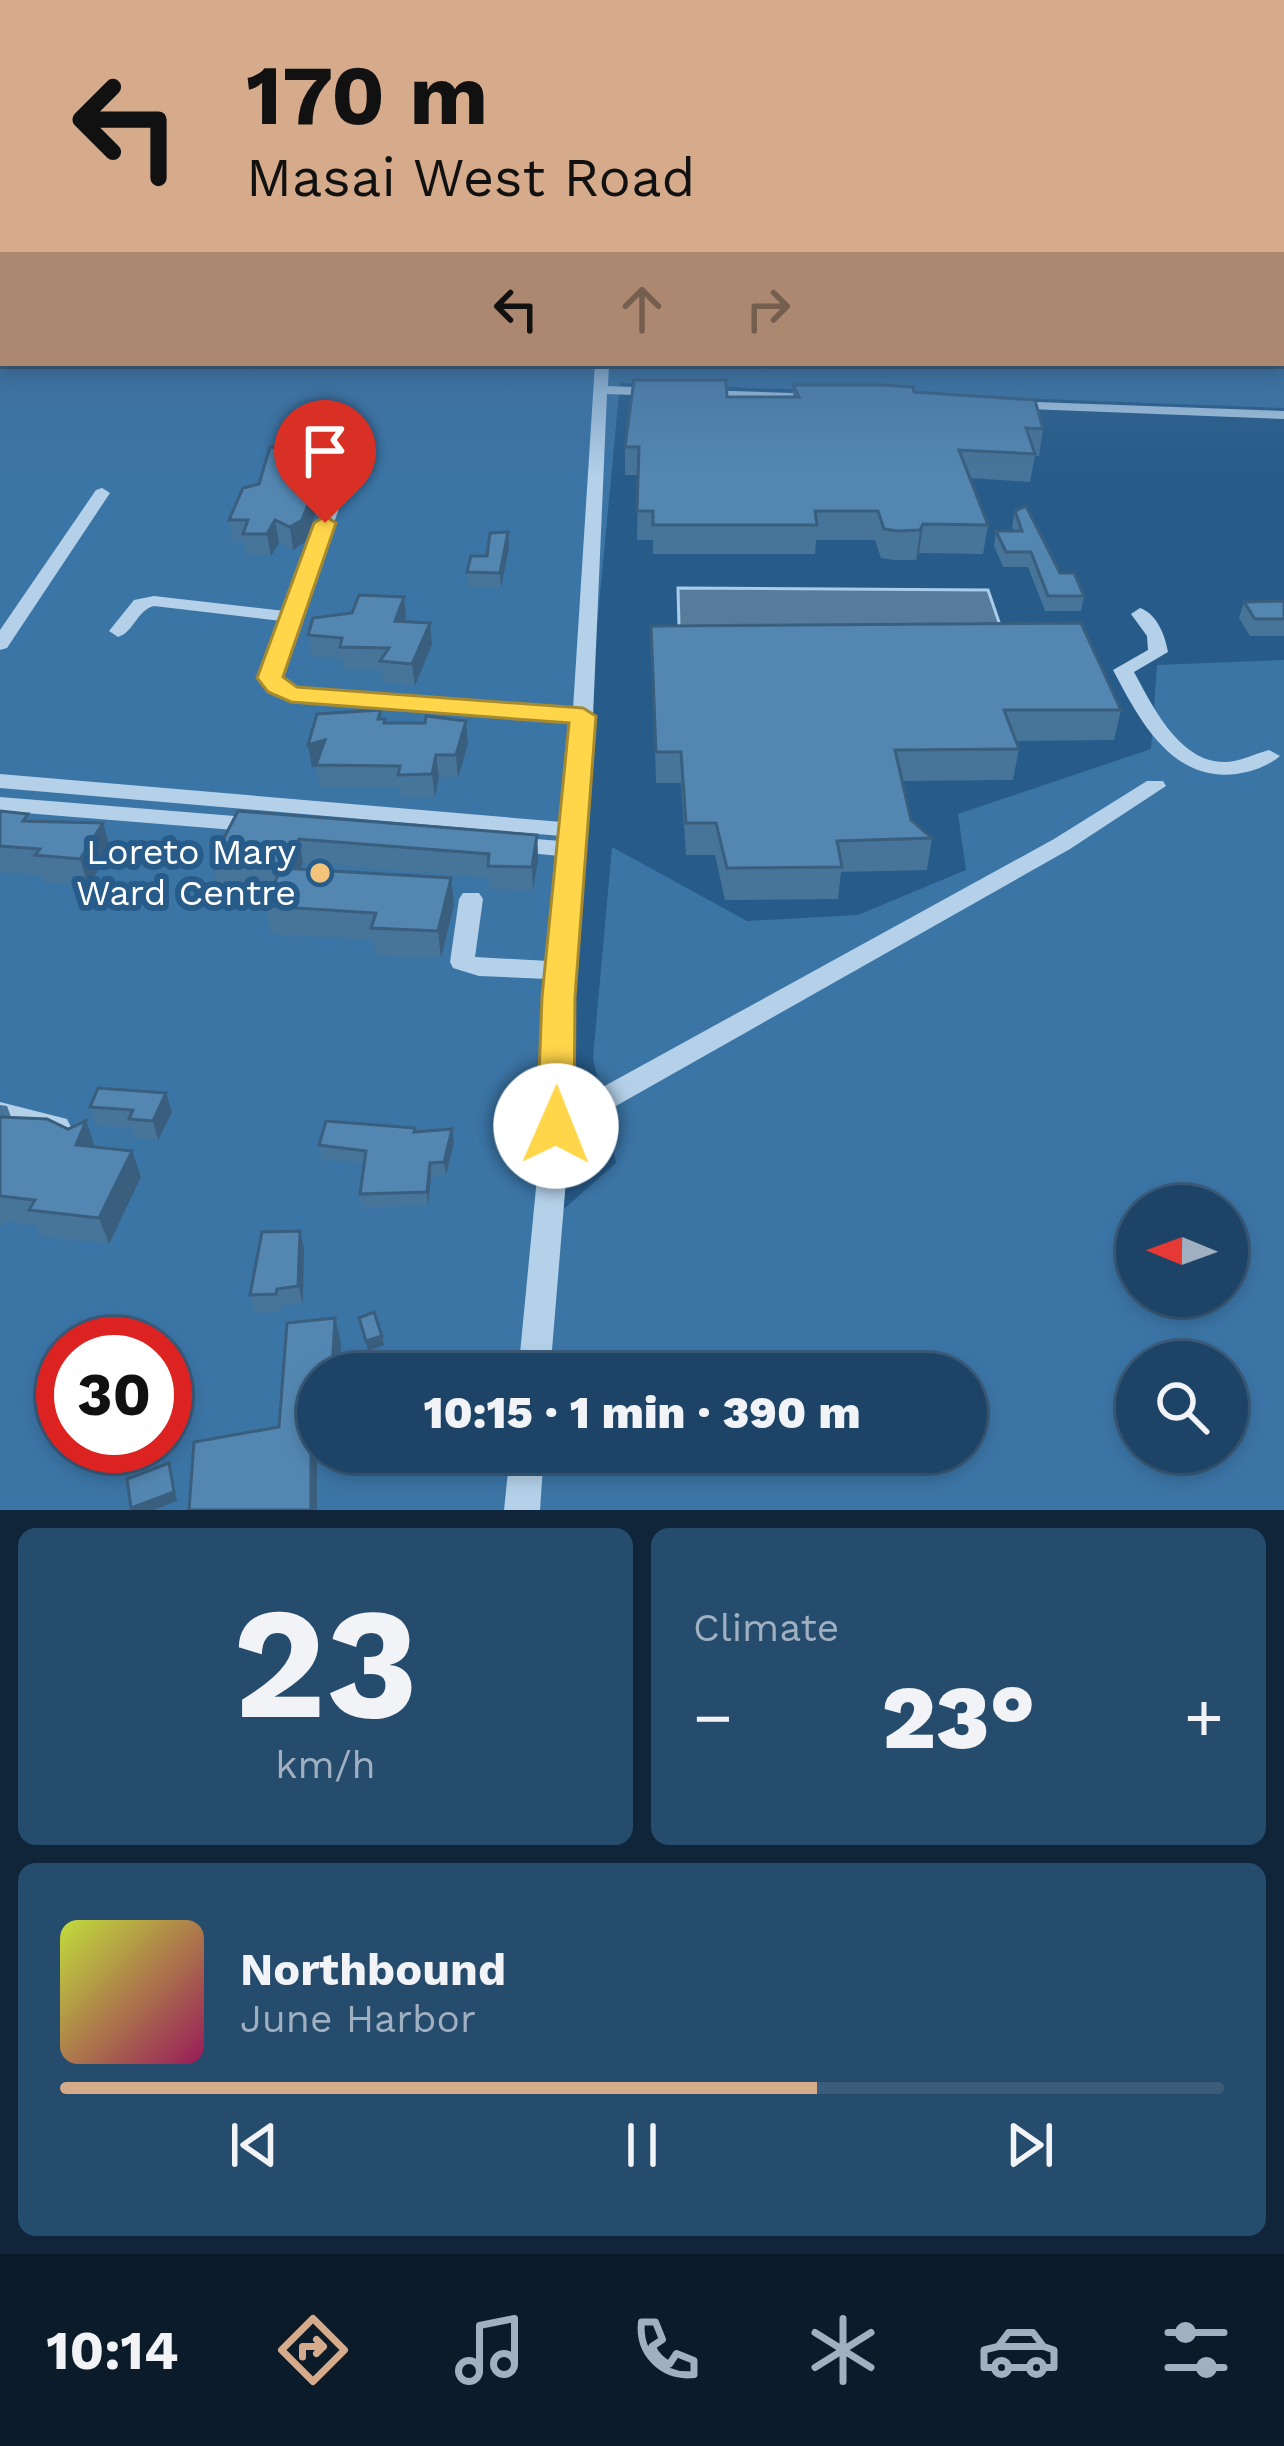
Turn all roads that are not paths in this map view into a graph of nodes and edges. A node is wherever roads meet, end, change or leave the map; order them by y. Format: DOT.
graph roads {
  1 [pos="602,366"];
  2 [pos="600,390"];
  3 [pos="669,393"];
  4 [pos="692,394"];
  5 [pos="831,399"];
  6 [pos="993,405"];
  7 [pos="1284,415"];
  8 [pos="340,483"];
  9 [pos="102,493"];
  10 [pos="1140,614"];
  11 [pos="291,617"];
  12 [pos="118,631"];
  13 [pos="0,644"];
  14 [pos="583,716"];
  15 [pos="1269,756"];
  16 [pos="0,782"];
  17 [pos="1155,786"];
  18 [pos="0,804"];
  19 [pos="570,839"];
  20 [pos="471,899"];
  21 [pos="560,971"];
  22 [pos="0,1113"];
  23 [pos="556,1126"];
  24 [pos="76,1140"];
  25 [pos="536,1353"];
  26 [pos="525,1473"];
  27 [pos="522,1510"];
  1 -- 2 [label="street"];
  2 -- 3 [label="street"];
  2 -- 14 [label="street"];
  4 -- 5 [label="street"];
  6 -- 7 [label="street"];
  8 -- 11 [label="street"];
  9 -- 13 [label="street"];
  10 -- 15 [label="street"];
  11 -- 12 [label="street"];
  11 -- 14 [label="street"];
  14 -- 19 [label="street"];
  16 -- 19 [label="street"];
  17 -- 23 [label="street"];
  18 -- 19 [label="street"];
  19 -- 21 [label="street"];
  20 -- 21 [label="street"];
  21 -- 23 [label="street"];
  22 -- 24 [label="street"];
  23 -- 25 [label="street"];
  26 -- 27 [label="street"];
}
